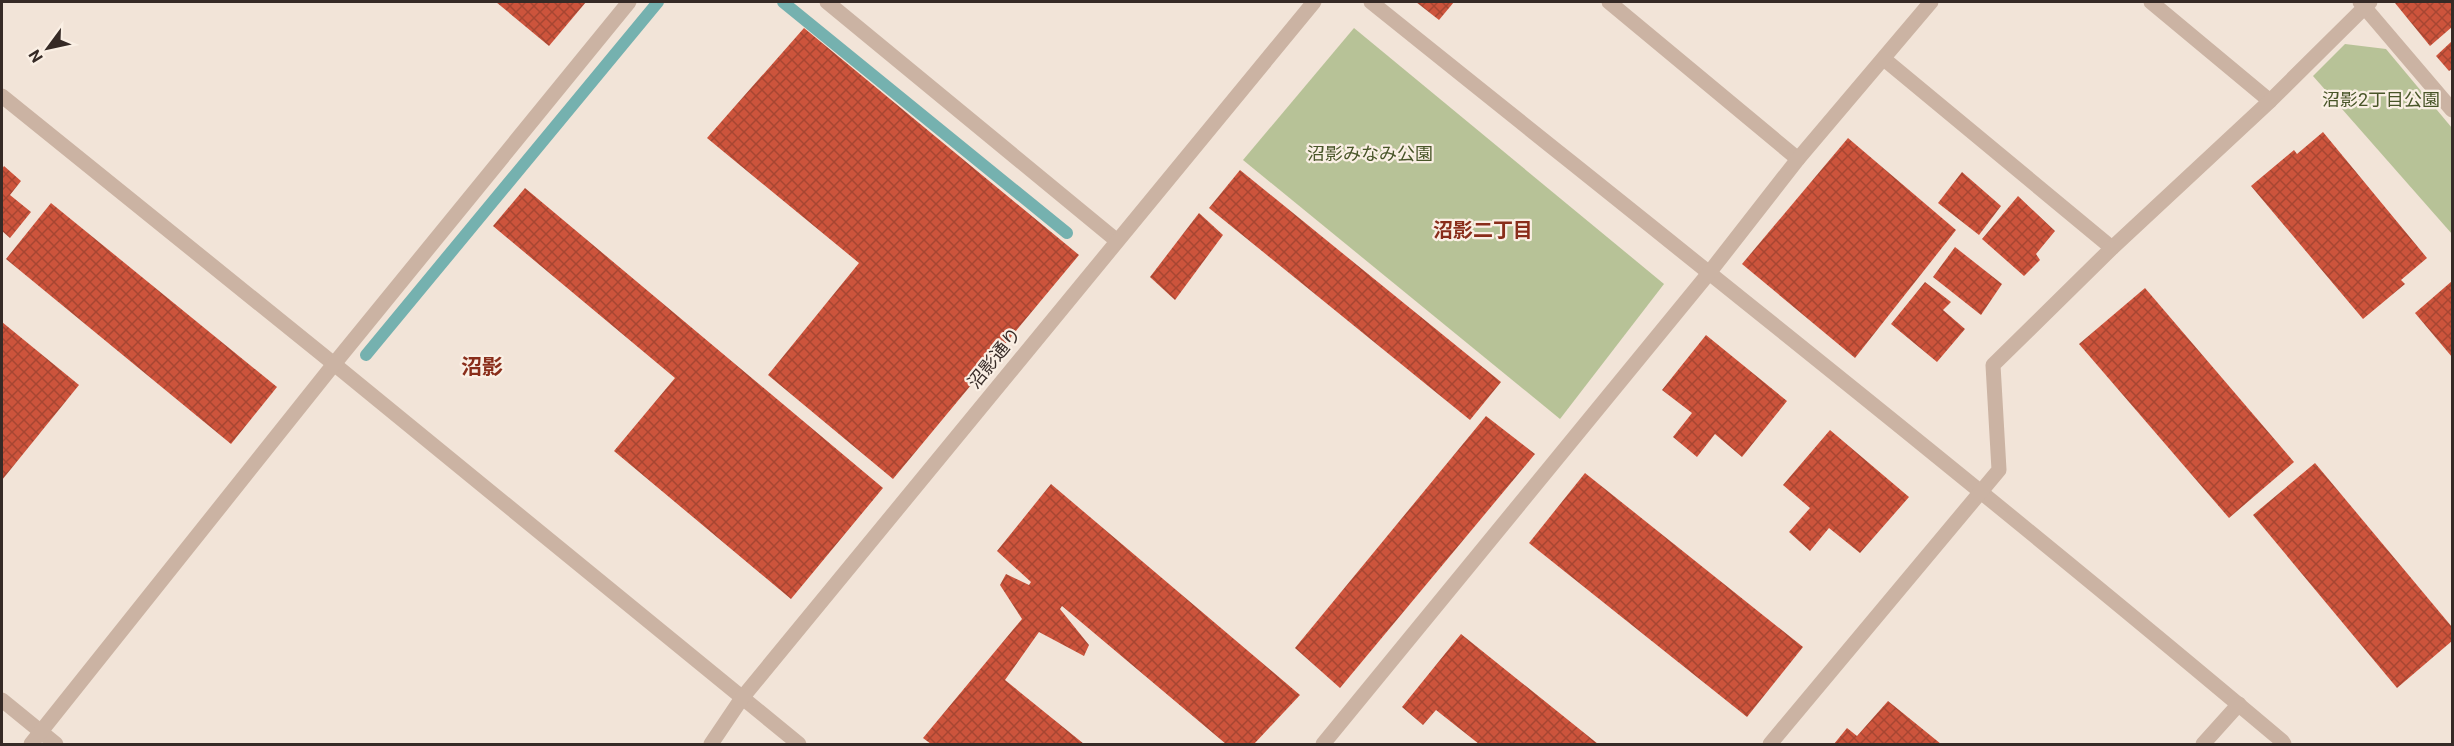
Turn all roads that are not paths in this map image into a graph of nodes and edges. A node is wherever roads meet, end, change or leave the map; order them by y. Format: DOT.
graph roads {
  1 [pos="629,2"];
  2 [pos="827,2"];
  3 [pos="1314,2"];
  4 [pos="1371,2"];
  5 [pos="1609,2"];
  6 [pos="1931,2"];
  7 [pos="2151,2"];
  8 [pos="2365,3"];
  9 [pos="1884,59"];
  10 [pos="2,96"];
  11 [pos="2270,100"];
  12 [pos="2452,110"];
  13 [pos="1798,159"];
  14 [pos="1116,240"];
  15 [pos="2112,248"];
  16 [pos="1709,273"];
  17 [pos="334,364"];
  18 [pos="1982,491"];
  19 [pos="742,698"];
  20 [pos="2,700"];
  21 [pos="2239,704"];
  22 [pos="36,738"];
  23 [pos="56,744"];
  24 [pos="711,744"];
  25 [pos="799,744"];
  26 [pos="1323,744"];
  27 [pos="1770,744"];
  28 [pos="2203,744"];
  29 [pos="2284,744"];
  1 -- 17 [label="street"];
  2 -- 14 [label="street"];
  3 -- 14 [label="street, 沼影通り"];
  4 -- 16 [label="street"];
  5 -- 13 [label="street"];
  6 -- 9 [label="street"];
  7 -- 11 [label="street"];
  8 -- 11 [label="street"];
  8 -- 12 [label="street"];
  9 -- 13 [label="street"];
  9 -- 15 [label="street"];
  10 -- 17 [label="street"];
  11 -- 15 [label="street"];
  13 -- 16 [label="street"];
  14 -- 19 [label="street, 沼影通り"];
  15 -- 18 [label="street"];
  16 -- 18 [label="street"];
  16 -- 26 [label="street"];
  17 -- 19 [label="street"];
  17 -- 22 [label="street"];
  18 -- 21 [label="street"];
  18 -- 27 [label="street"];
  19 -- 24 [label="street, 沼影通り"];
  19 -- 25 [label="street"];
  20 -- 22 [label="street"];
  21 -- 28 [label="street"];
  21 -- 29 [label="street"];
  22 -- 23 [label="street"];
}
